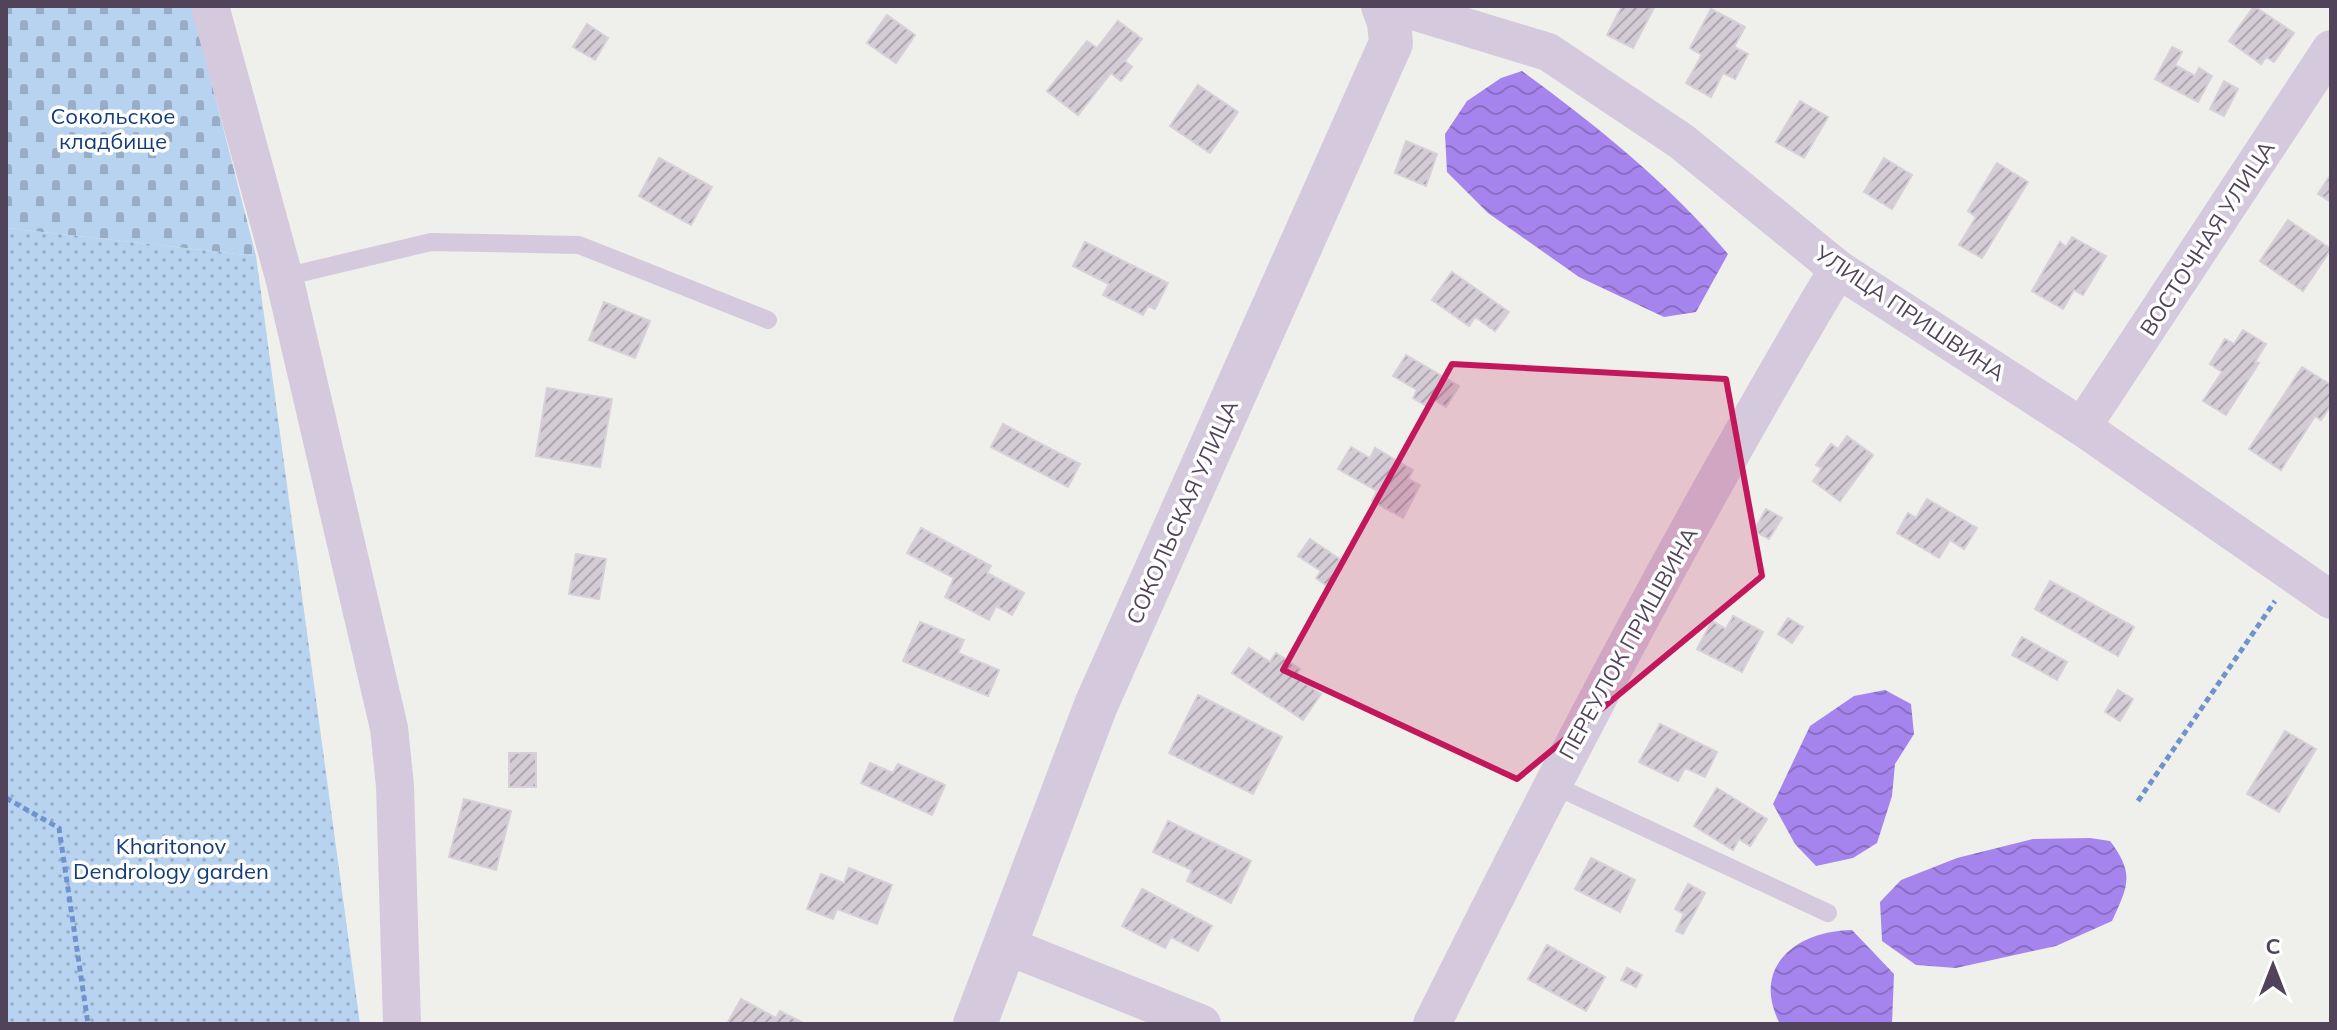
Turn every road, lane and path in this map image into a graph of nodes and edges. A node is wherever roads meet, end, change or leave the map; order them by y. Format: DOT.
graph roads {
  1 [pos="210,6"];
  2 [pos="1383,6"];
  3 [pos="1397,6"];
  4 [pos="2331,49"];
  5 [pos="1838,269"];
  6 [pos="284,277"];
  7 [pos="768,320"];
  8 [pos="2082,427"];
  9 [pos="2293,574"];
  10 [pos="2331,600"];
  11 [pos="1551,784"];
  12 [pos="6,798"];
  13 [pos="2138,801"];
  14 [pos="1828,913"];
  15 [pos="1005,945"];
  16 [pos="88,1024"];
  17 [pos="402,1024"];
  18 [pos="975,1024"];
  19 [pos="1202,1024"];
  20 [pos="1432,1024"];
  1 -- 6 [label="street"];
  2 -- 15 [label="street, СОКОЛЬСКАЯ УЛИЦА"];
  3 -- 5 [label="street, УЛИЦА ПРИШВИНА"];
  4 -- 8 [label="street, ВОСТОЧНАЯ УЛИЦА"];
  5 -- 8 [label="street, УЛИЦА ПРИШВИНА"];
  5 -- 11 [label="street, ПЕРЕУЛОК ПРИШВИНА"];
  6 -- 7 [label="lane"];
  6 -- 17 [label="street"];
  8 -- 9 [label="street, УЛИЦА ПРИШВИНА"];
  9 -- 10 [label="street, УЛИЦА ПРИШВИНА"];
  9 -- 13 [label="path"];
  11 -- 14 [label="lane"];
  11 -- 20 [label="street, ПЕРЕУЛОК ПРИШВИНА"];
  12 -- 16 [label="path"];
  15 -- 18 [label="street, СОКОЛЬСКАЯ УЛИЦА"];
  15 -- 19 [label="street"];
}
